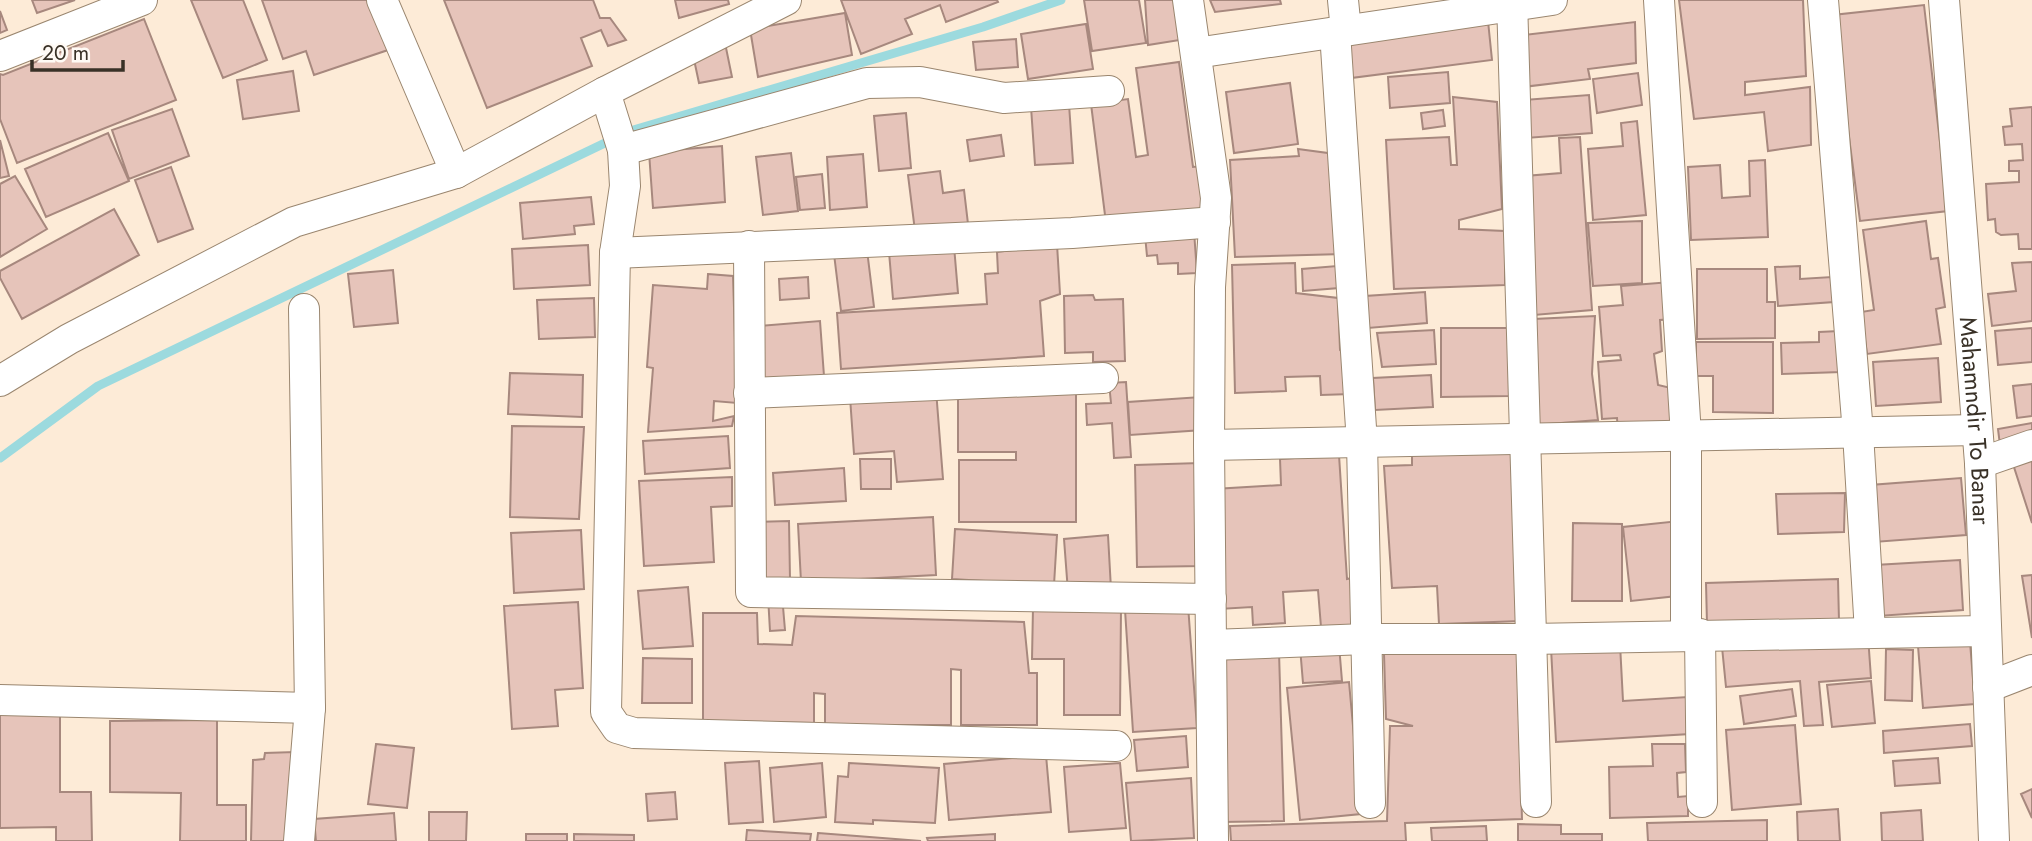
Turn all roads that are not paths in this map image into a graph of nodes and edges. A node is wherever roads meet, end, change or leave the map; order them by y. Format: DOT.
graph roads {
  1 [pos="142,0"];
  2 [pos="382,0"];
  3 [pos="786,0"];
  4 [pos="1188,0"];
  5 [pos="1343,0"];
  6 [pos="1552,0"];
  7 [pos="1659,0"];
  8 [pos="1823,0"];
  9 [pos="1944,0"];
  10 [pos="1957,0"];
  11 [pos="1512,3"];
  12 [pos="747,8"];
  13 [pos="1341,31"];
  14 [pos="1196,53"];
  15 [pos="0,56"];
  16 [pos="1109,91"];
  17 [pos="605,92"];
  18 [pos="622,150"];
  19 [pos="456,173"];
  20 [pos="1215,222"];
  21 [pos="749,246"];
  22 [pos="615,253"];
  23 [pos="304,309"];
  24 [pos="1103,378"];
  25 [pos="0,381"];
  26 [pos="749,393"];
  27 [pos="1977,430"];
  28 [pos="1858,433"];
  29 [pos="1686,436"];
  30 [pos="1526,437"];
  31 [pos="1362,443"];
  32 [pos="1209,445"];
  33 [pos="2032,445"];
  34 [pos="1980,463"];
  35 [pos="1211,599"];
  36 [pos="1985,631"];
  37 [pos="1870,632"];
  38 [pos="1693,634"];
  39 [pos="1366,639"];
  40 [pos="1530,639"];
  41 [pos="1211,645"];
  42 [pos="2032,670"];
  43 [pos="1988,687"];
  44 [pos="0,700"];
  45 [pos="310,708"];
  46 [pos="1116,746"];
  47 [pos="1536,802"];
  48 [pos="1702,802"];
  49 [pos="1370,803"];
  50 [pos="299,841"];
  51 [pos="1213,841"];
  52 [pos="1994,841"];
  1 -- 15 [label="street"];
  2 -- 19 [label="street"];
  3 -- 12 [label="street"];
  4 -- 14 [label="street"];
  5 -- 13 [label="street"];
  6 -- 11 [label="street"];
  7 -- 29 [label="street"];
  8 -- 28 [label="street"];
  9 -- 10 [label="street"];
  9 -- 27 [label="street, Mahamndir To Banar"];
  11 -- 13 [label="street"];
  11 -- 30 [label="street"];
  12 -- 17 [label="street"];
  13 -- 14 [label="street"];
  13 -- 31 [label="street"];
  14 -- 20 [label="street"];
  16 -- 18 [label="street"];
  17 -- 18 [label="street"];
  17 -- 19 [label="street"];
  18 -- 22 [label="street"];
  19 -- 25 [label="street"];
  20 -- 21 [label="street"];
  20 -- 32 [label="street"];
  21 -- 22 [label="street"];
  21 -- 26 [label="street"];
  22 -- 46 [label="street"];
  23 -- 45 [label="street"];
  24 -- 26 [label="street"];
  26 -- 35 [label="street"];
  27 -- 28 [label="street"];
  27 -- 34 [label="street, Mahamndir To Banar"];
  28 -- 29 [label="street"];
  28 -- 37 [label="street"];
  29 -- 30 [label="street"];
  29 -- 38 [label="street"];
  30 -- 31 [label="street"];
  30 -- 40 [label="street"];
  31 -- 32 [label="street"];
  31 -- 39 [label="street"];
  32 -- 35 [label="street"];
  33 -- 34 [label="street"];
  34 -- 36 [label="street, Mahamndir To Banar"];
  35 -- 41 [label="street"];
  36 -- 37 [label="street"];
  36 -- 43 [label="street, Mahamndir To Banar"];
  37 -- 38 [label="street"];
  38 -- 40 [label="street"];
  38 -- 48 [label="street"];
  39 -- 40 [label="street"];
  39 -- 41 [label="street"];
  39 -- 49 [label="street"];
  40 -- 47 [label="street"];
  41 -- 51 [label="street"];
  42 -- 43 [label="street"];
  43 -- 52 [label="street, Mahamndir To Banar"];
  44 -- 45 [label="street"];
  45 -- 50 [label="street"];
}
